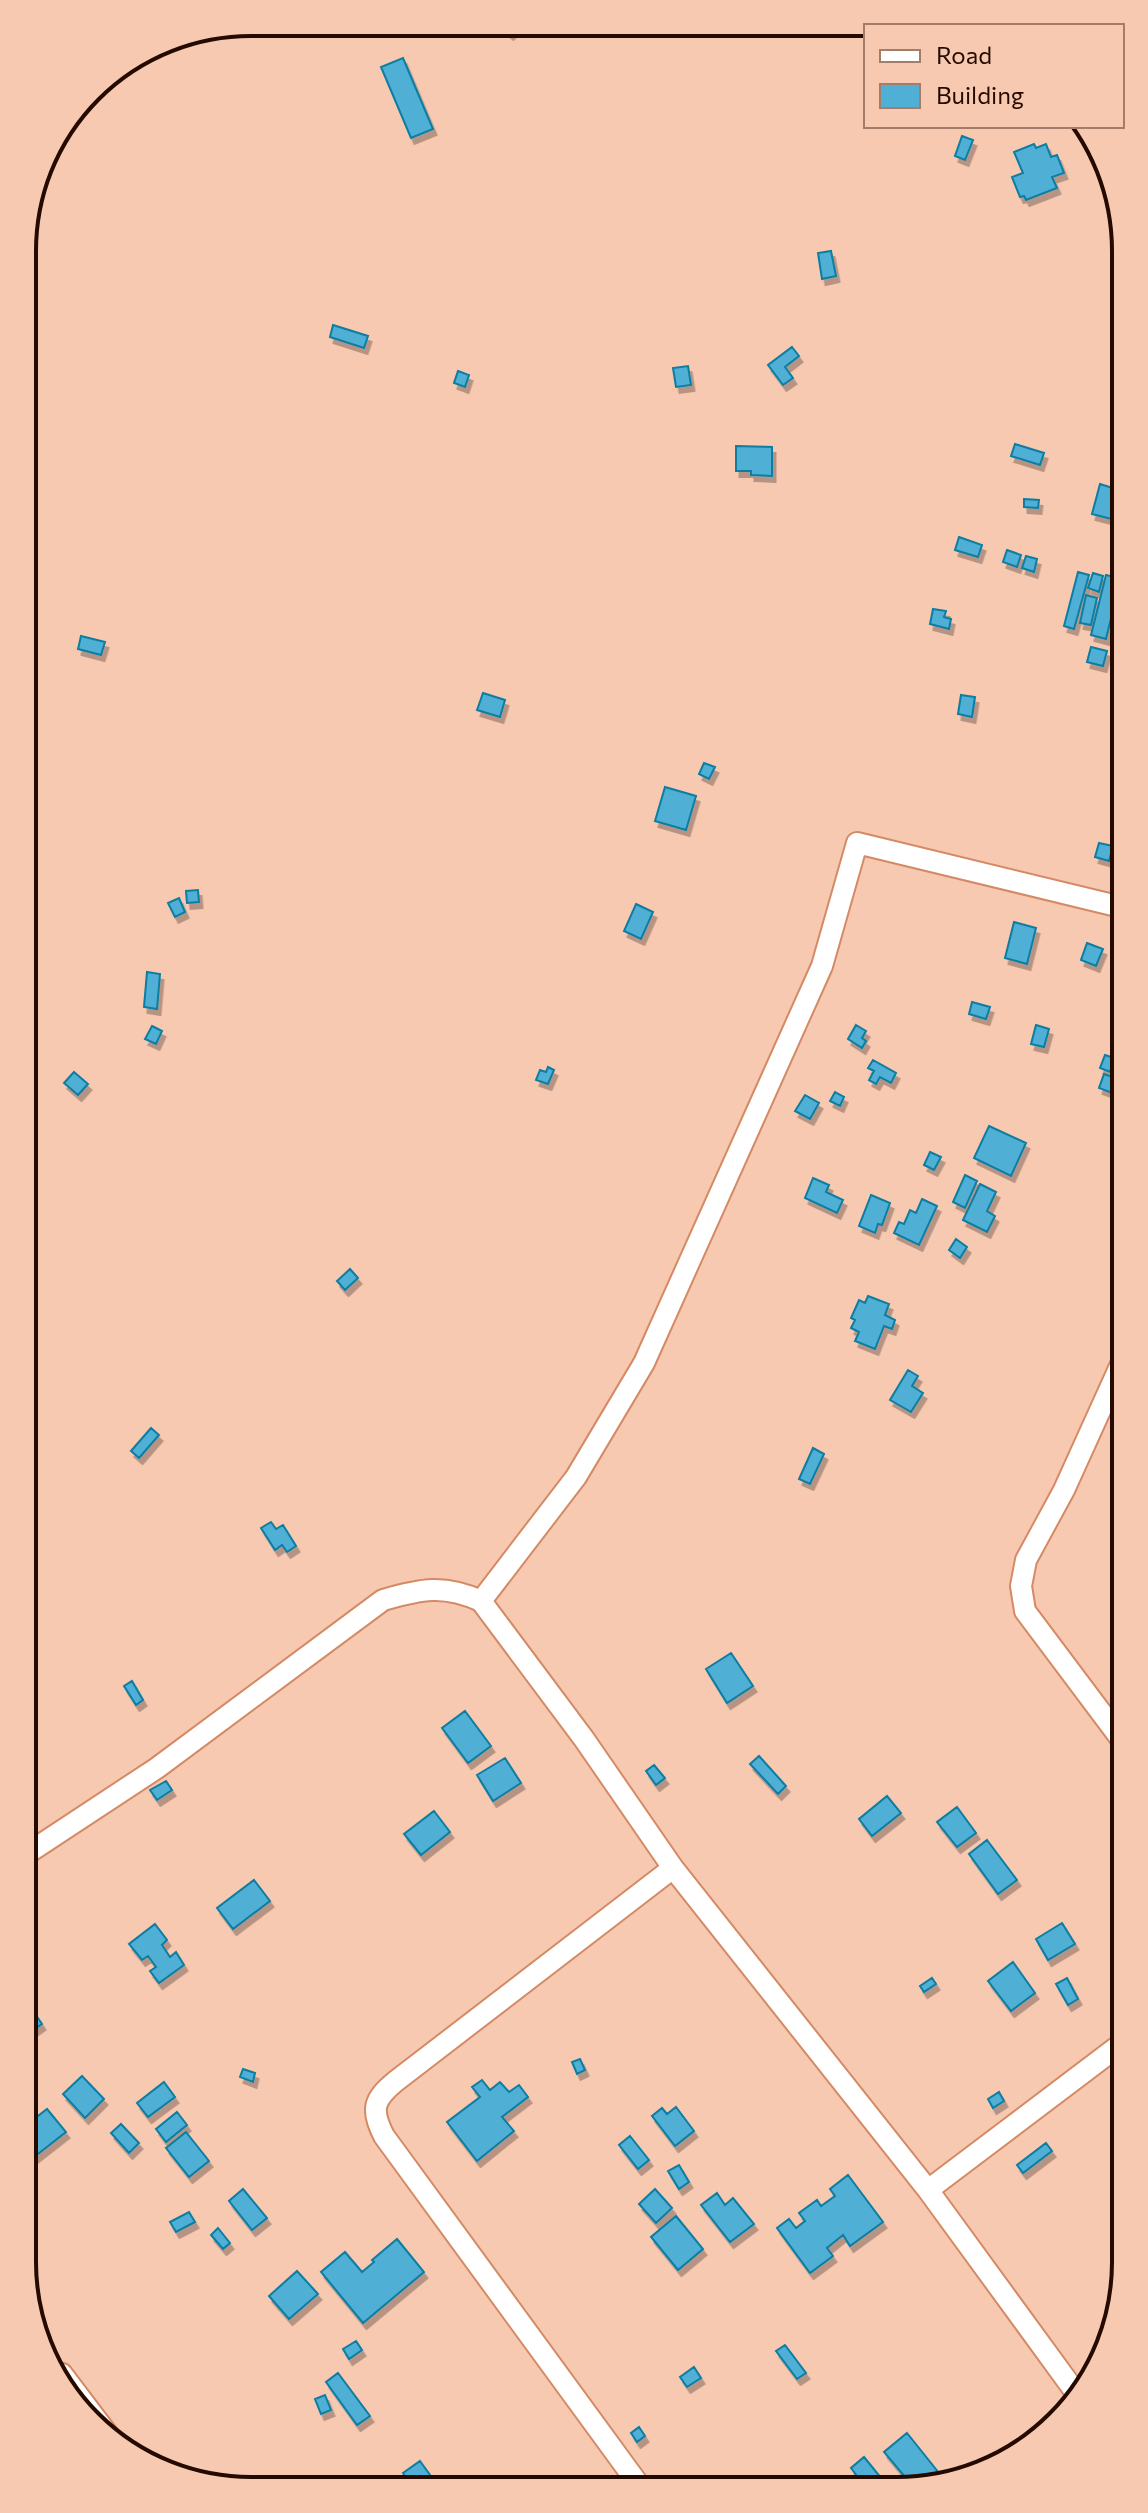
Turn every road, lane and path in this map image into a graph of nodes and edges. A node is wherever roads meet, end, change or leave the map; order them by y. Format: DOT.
graph roads {
  1 [pos="1112,905"];
  2 [pos="1112,1384"];
  3 [pos="481,1601"];
  4 [pos="1112,1727"];
  5 [pos="36,1848"];
  6 [pos="673,1868"];
  7 [pos="1112,2051"];
  8 [pos="928,2190"];
  9 [pos="1072,2387"];
  10 [pos="633,2477"];
  1 -- 3 [label="street"];
  2 -- 4 [label="street"];
  3 -- 5 [label="street"];
  3 -- 6 [label="street"];
  6 -- 8 [label="street"];
  6 -- 10 [label="street"];
  7 -- 8 [label="street"];
  8 -- 9 [label="street"];
}
